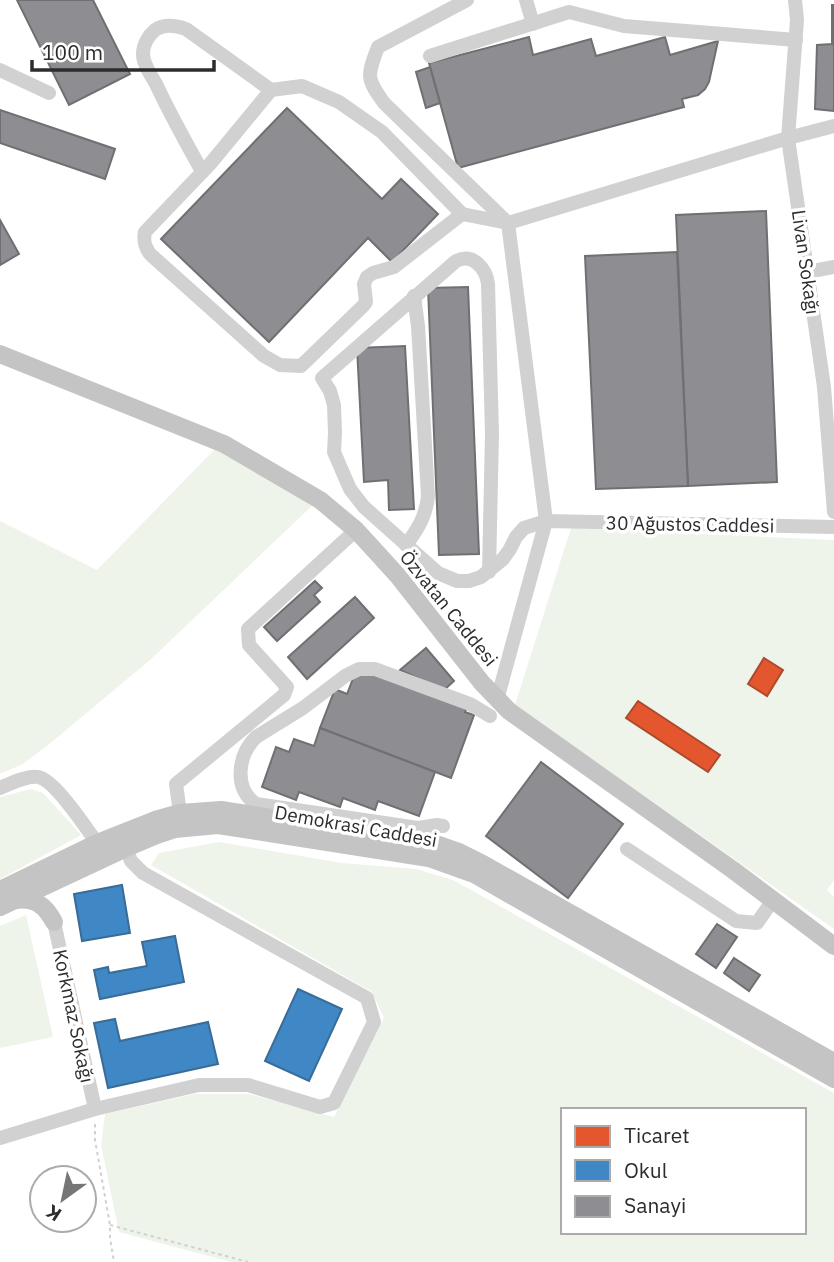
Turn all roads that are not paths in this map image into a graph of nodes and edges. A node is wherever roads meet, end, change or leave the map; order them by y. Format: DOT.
graph roads {
  1 [pos="467,0"];
  2 [pos="526,0"];
  3 [pos="795,0"];
  4 [pos="533,24"];
  5 [pos="796,40"];
  6 [pos="430,56"];
  7 [pos="0,70"];
  8 [pos="271,90"];
  9 [pos="49,93"];
  10 [pos="834,127"];
  11 [pos="788,138"];
  12 [pos="203,171"];
  13 [pos="462,214"];
  14 [pos="508,223"];
  15 [pos="834,268"];
  16 [pos="807,272"];
  17 [pos="414,296"];
  18 [pos="0,354"];
  19 [pos="829,386"];
  20 [pos="834,512"];
  21 [pos="546,521"];
  22 [pos="834,527"];
  23 [pos="356,530"];
  24 [pos="406,545"];
  25 [pos="489,572"];
  26 [pos="494,708"];
  27 [pos="0,788"];
  28 [pos="180,813"];
  29 [pos="443,826"];
  30 [pos="97,844"];
  31 [pos="125,848"];
  32 [pos="627,849"];
  33 [pos="61,878"];
  34 [pos="5,899"];
  35 [pos="773,900"];
  36 [pos="54,922"];
  37 [pos="834,946"];
  38 [pos="834,1062"];
  39 [pos="834,1079"];
  40 [pos="94,1109"];
  41 [pos="0,1138"];
  1 -- 14 [label="street"];
  2 -- 4 [label="street"];
  3 -- 5 [label="street, Livan Sokağı"];
  4 -- 5 [label="street"];
  4 -- 6 [label="street"];
  5 -- 11 [label="street, Livan Sokağı"];
  7 -- 9 [label="street"];
  8 -- 12 [label="street"];
  8 -- 12 [label="street"];
  8 -- 13 [label="street"];
  10 -- 11 [label="street"];
  11 -- 14 [label="street"];
  11 -- 16 [label="street, Livan Sokağı"];
  12 -- 13 [label="street"];
  13 -- 14 [label="street"];
  14 -- 21 [label="street"];
  15 -- 16 [label="street"];
  16 -- 19 [label="street, Livan Sokağı"];
  17 -- 24 [label="street"];
  17 -- 24 [label="street"];
  17 -- 25 [label="street"];
  18 -- 23 [label="main road, Özvatan Caddesi"];
  19 -- 20 [label="street, Livan Sokağı"];
  21 -- 22 [label="street, 30 Ağustos Caddesi"];
  21 -- 25 [label="street"];
  21 -- 26 [label="street"];
  23 -- 26 [label="main road, Özvatan Caddesi"];
  23 -- 28 [label="street"];
  24 -- 25 [label="street"];
  26 -- 29 [label="street"];
  26 -- 35 [label="main road, Özvatan Caddesi"];
  27 -- 30 [label="street"];
  28 -- 30 [label="main road, Demokrasi Caddesi"];
  28 -- 38 [label="main road, Demokrasi Caddesi"];
  30 -- 34 [label="main road, Demokrasi Caddesi"];
  31 -- 33 [label="main road, Demokrasi Caddesi"];
  31 -- 39 [label="main road, Demokrasi Caddesi"];
  31 -- 40 [label="street"];
  32 -- 35 [label="street"];
  33 -- 34 [label="main road, Demokrasi Caddesi"];
  33 -- 36 [label="main road"];
  34 -- 36 [label="main road"];
  35 -- 37 [label="main road, Özvatan Caddesi"];
  36 -- 40 [label="street, Korkmaz Sokağı"];
  40 -- 41 [label="street"];
}
